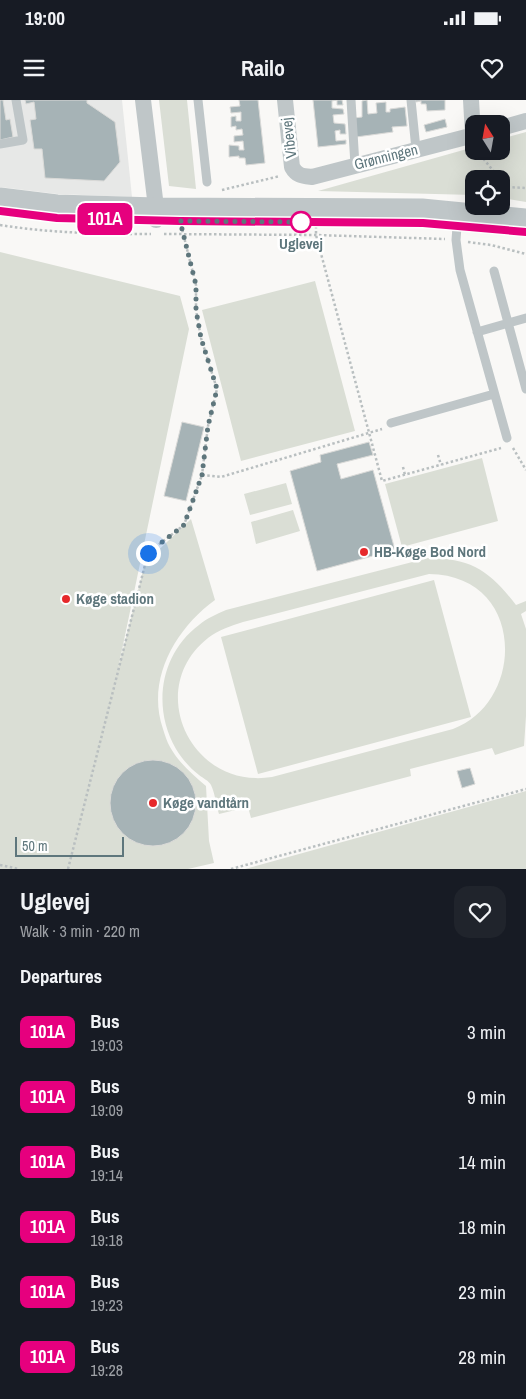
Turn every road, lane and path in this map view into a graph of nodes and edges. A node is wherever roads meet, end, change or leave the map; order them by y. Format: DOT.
graph roads {
  1 [pos="16,100"];
  2 [pos="143,100"];
  3 [pos="198,100"];
  4 [pos="285,100"];
  5 [pos="350,100"];
  6 [pos="411,100"];
  7 [pos="471,100"];
  8 [pos="472,115"];
  9 [pos="526,121"];
  10 [pos="510,125"];
  11 [pos="465,137"];
  12 [pos="0,144"];
  13 [pos="416,150"];
  14 [pos="485,160"];
  15 [pos="355,165"];
  16 [pos="493,170"];
  17 [pos="297,174"];
  18 [pos="207,182"];
  19 [pos="510,187"];
  20 [pos="526,188"];
  21 [pos="218,190"];
  22 [pos="0,198"];
  23 [pos="0,211"];
  24 [pos="526,219"];
  25 [pos="0,225"];
  26 [pos="165,225"];
  27 [pos="457,226"];
  28 [pos="316,228"];
  29 [pos="526,232"];
  30 [pos="526,254"];
  31 [pos="494,271"];
  32 [pos="526,318"];
  33 [pos="508,324"];
  34 [pos="477,332"];
  35 [pos="526,390"];
  36 [pos="494,394"];
  37 [pos="391,423"];
  38 [pos="369,434"];
  39 [pos="509,442"];
  40 [pos="438,455"];
  41 [pos="441,465"];
  42 [pos="403,467"];
  43 [pos="526,470"];
  44 [pos="202,475"];
  45 [pos="405,475"];
  46 [pos="526,789"];
  47 [pos="0,865"];
  48 [pos="19,869"];
  49 [pos="68,869"];
  50 [pos="231,869"];
  1 -- 12 [label="lane"];
  2 -- 26 [label="street"];
  3 -- 18 [label="lane"];
  4 -- 17 [label="street, Vibevej"];
  5 -- 15 [label="lane"];
  6 -- 13 [label="lane"];
  7 -- 8 [label="street"];
  9 -- 10 [label="street"];
  11 -- 13 [label="street, Grønningen"];
  13 -- 15 [label="street, Grønningen"];
  14 -- 16 [label="path"];
  15 -- 17 [label="street, Grønningen"];
  17 -- 21 [label="path"];
  19 -- 20 [label="path"];
  22 -- 26 [label="street"];
  23 -- 26 [label="street"];
  24 -- 27 [label="street"];
  25 -- 26 [label="path"];
  26 -- 27 [label="street"];
  26 -- 28 [label="street"];
  26 -- 28 [label="path"];
  26 -- 44 [label="path"];
  27 -- 28 [label="street"];
  27 -- 28 [label="path"];
  27 -- 29 [label="street"];
  27 -- 30 [label="path"];
  27 -- 34 [label="lane"];
  28 -- 38 [label="path"];
  31 -- 33 [label="lane"];
  32 -- 33 [label="lane"];
  33 -- 34 [label="lane"];
  33 -- 35 [label="lane"];
  34 -- 36 [label="lane"];
  36 -- 37 [label="lane"];
  36 -- 39 [label="lane"];
  37 -- 38 [label="path"];
  38 -- 44 [label="path"];
  38 -- 45 [label="path"];
  39 -- 41 [label="path"];
  39 -- 43 [label="path"];
  40 -- 41 [label="path"];
  41 -- 45 [label="path"];
  42 -- 45 [label="path"];
  44 -- 49 [label="path"];
  46 -- 50 [label="path"];
  47 -- 48 [label="path"];
}
